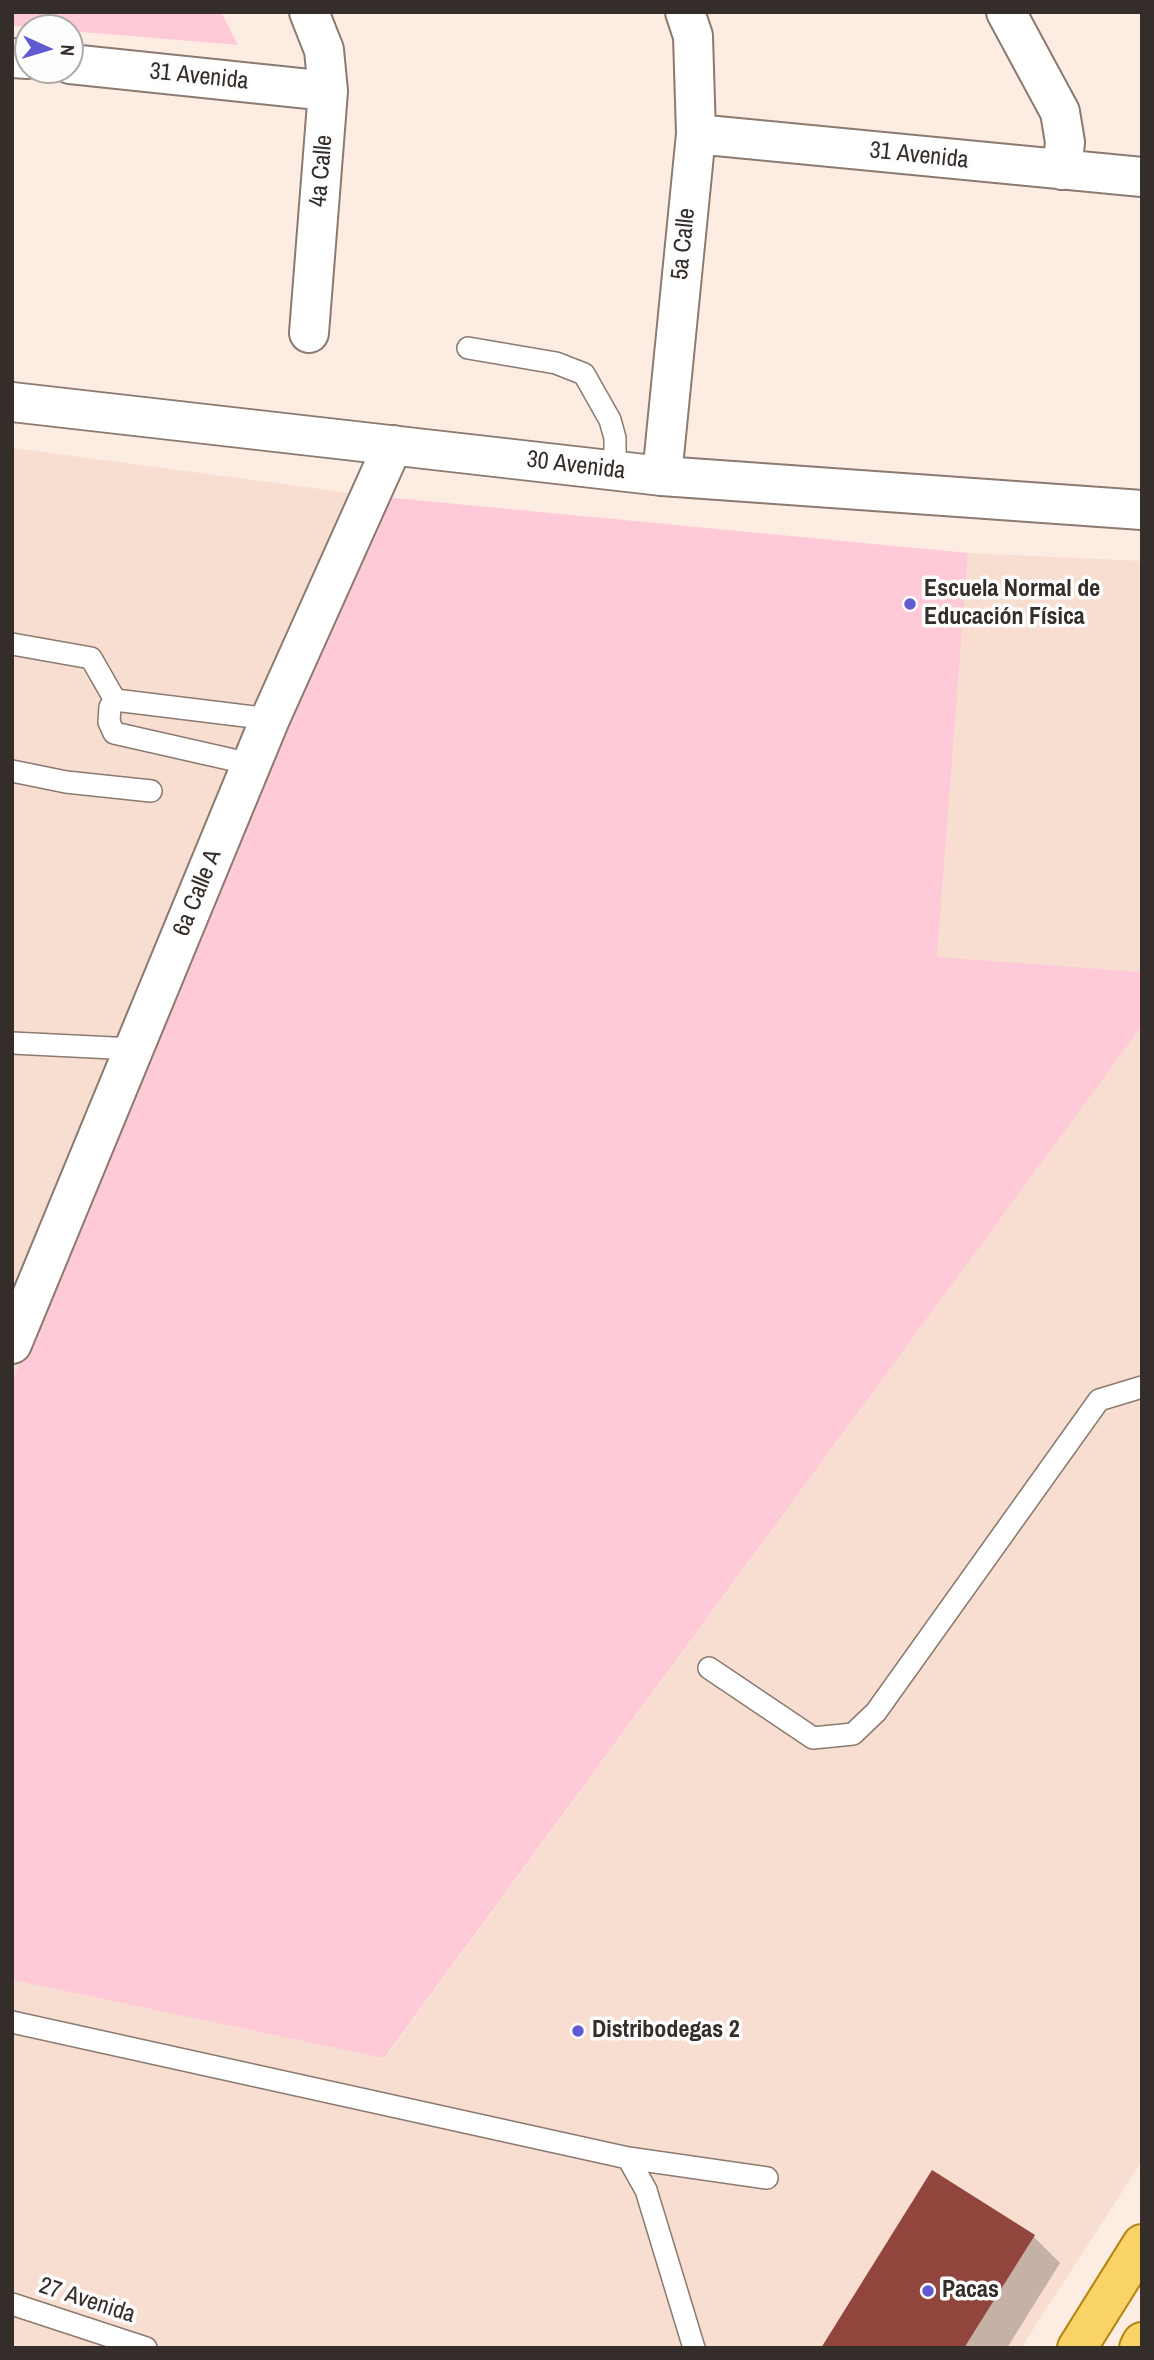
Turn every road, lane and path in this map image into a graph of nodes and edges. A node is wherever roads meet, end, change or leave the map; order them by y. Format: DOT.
graph roads {
  1 [pos="309,12"];
  2 [pos="685,12"];
  3 [pos="1006,12"];
  4 [pos="84,65"];
  5 [pos="328,91"];
  6 [pos="696,134"];
  7 [pos="1062,170"];
  8 [pos="1142,177"];
  9 [pos="309,332"];
  10 [pos="468,348"];
  11 [pos="12,402"];
  12 [pos="393,445"];
  13 [pos="615,470"];
  14 [pos="662,476"];
  15 [pos="1142,510"];
  16 [pos="12,645"];
  17 [pos="116,700"];
  18 [pos="270,719"];
  19 [pos="251,765"];
  20 [pos="12,771"];
  21 [pos="151,791"];
  22 [pos="12,1043"];
  23 [pos="134,1049"];
  24 [pos="12,1344"];
  25 [pos="1142,1387"];
  26 [pos="709,1668"];
  27 [pos="12,2022"];
  28 [pos="628,2158"];
  29 [pos="767,2178"];
  30 [pos="1142,2244"];
  31 [pos="12,2304"];
  32 [pos="1142,2342"];
  33 [pos="146,2348"];
  34 [pos="694,2348"];
  35 [pos="1077,2348"];
  36 [pos="1139,2348"];
  1 -- 5 [label="street, 4a Calle"];
  2 -- 6 [label="street, 5a Calle"];
  3 -- 7 [label="street"];
  4 -- 5 [label="street, 31 Avenida"];
  5 -- 9 [label="street, 4a Calle"];
  6 -- 7 [label="street, 31 Avenida"];
  6 -- 14 [label="street, 5a Calle"];
  7 -- 8 [label="street, 31 Avenida"];
  10 -- 13 [label="lane"];
  11 -- 12 [label="street, 30 Avenida"];
  12 -- 13 [label="street, 30 Avenida"];
  12 -- 18 [label="street, 6a Calle A"];
  13 -- 14 [label="street, 30 Avenida"];
  14 -- 15 [label="street, 30 Avenida"];
  16 -- 17 [label="lane"];
  17 -- 18 [label="lane"];
  17 -- 19 [label="lane"];
  18 -- 19 [label="street, 6a Calle A"];
  19 -- 23 [label="street, 6a Calle A"];
  20 -- 21 [label="lane"];
  22 -- 23 [label="lane"];
  23 -- 24 [label="street, 6a Calle A"];
  25 -- 26 [label="lane"];
  27 -- 28 [label="lane"];
  28 -- 29 [label="lane"];
  28 -- 34 [label="lane"];
  30 -- 35 [label="main road"];
  31 -- 33 [label="lane, 27 Avenida"];
  32 -- 36 [label="main road"];
}
